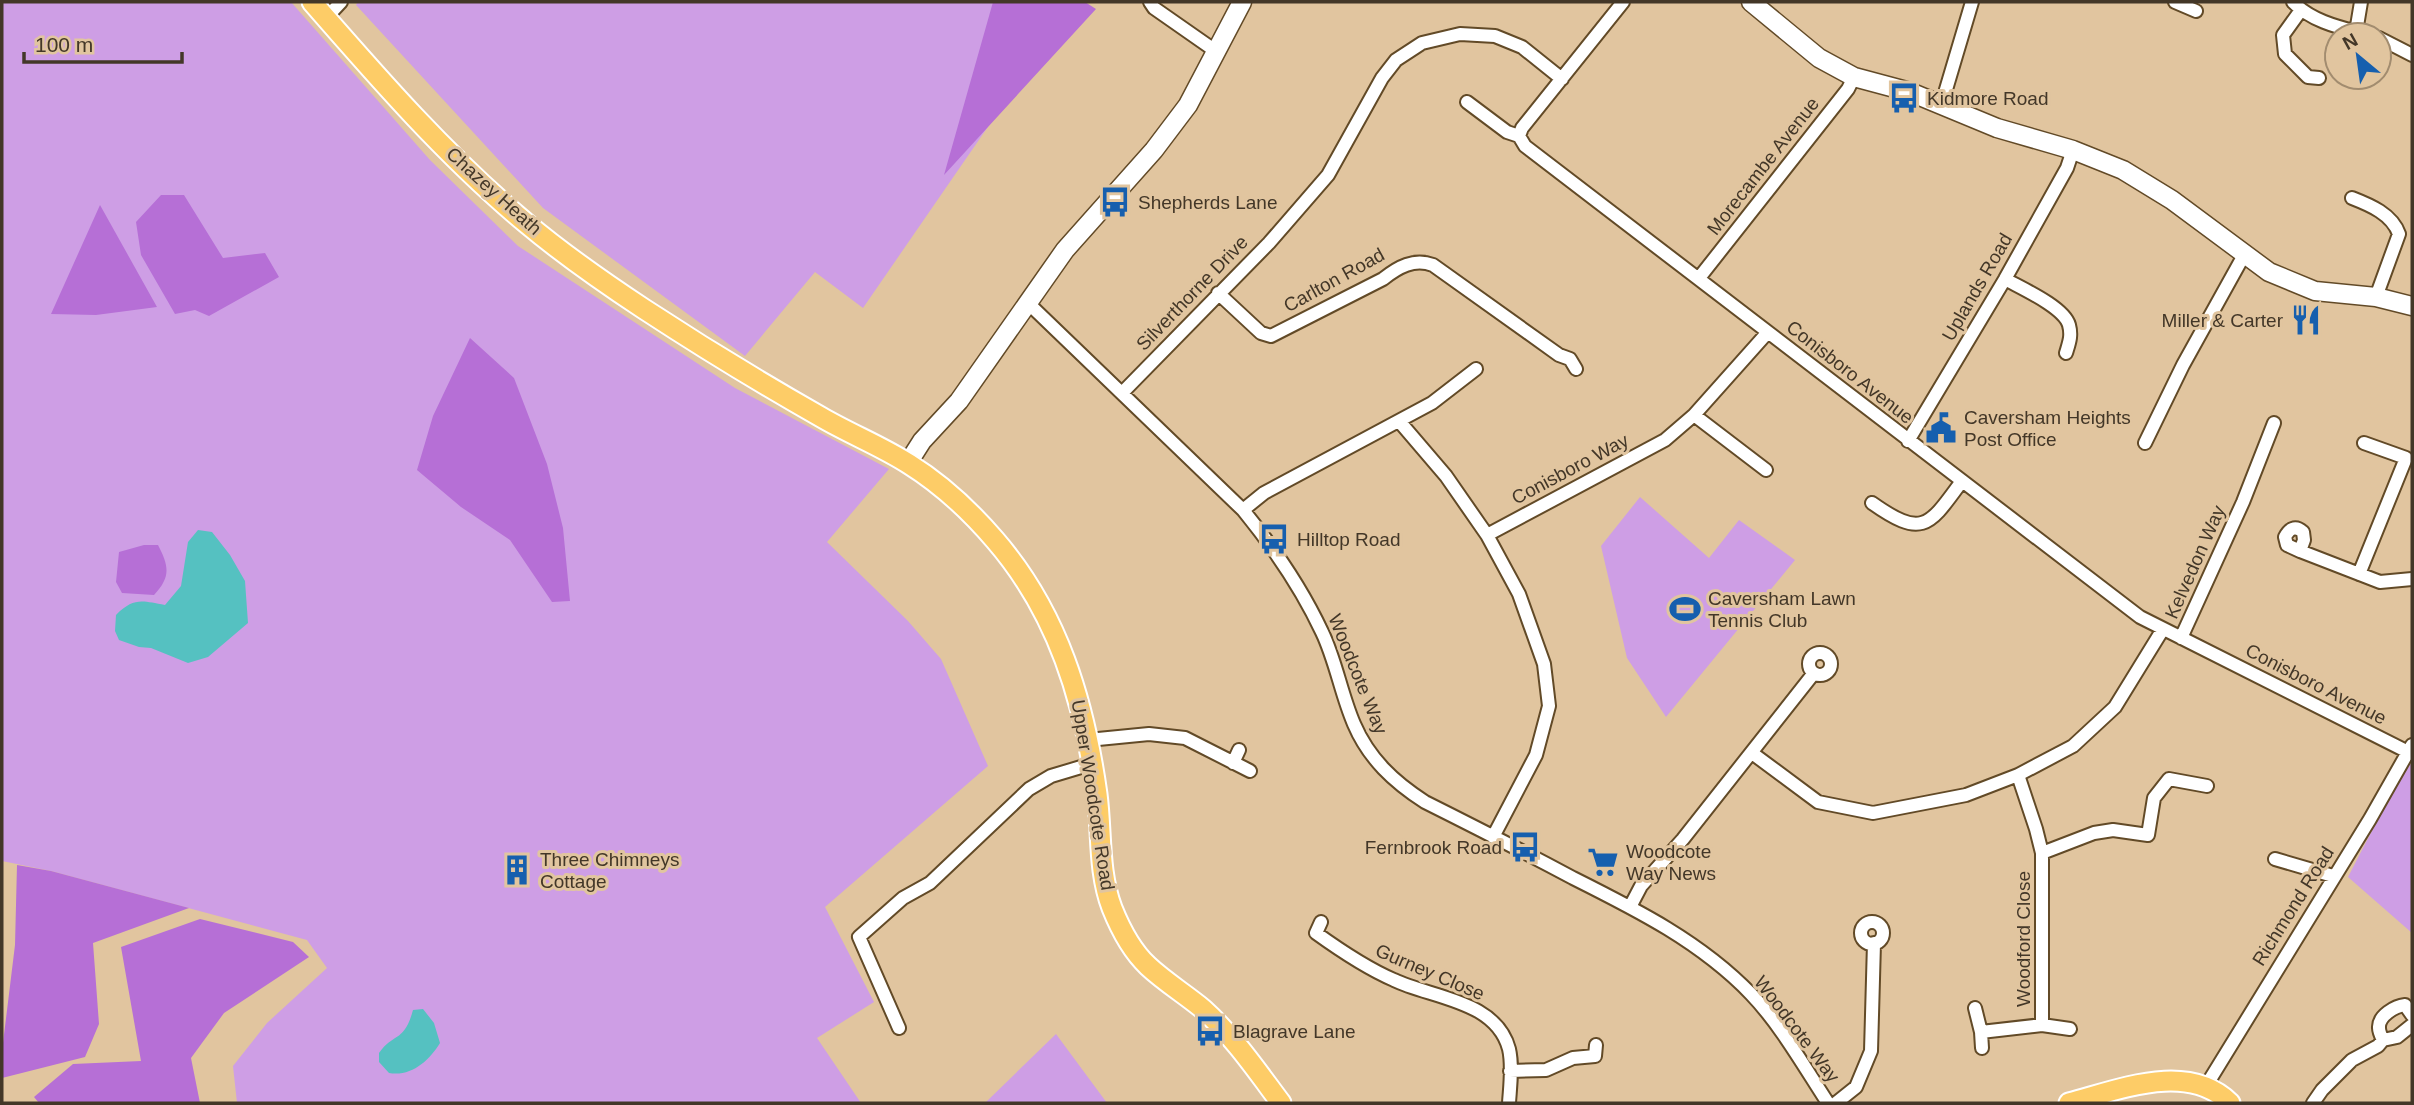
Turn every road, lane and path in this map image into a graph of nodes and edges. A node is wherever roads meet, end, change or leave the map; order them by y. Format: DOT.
graph roads {
  1 [pos="312,2"];
  2 [pos="341,2"];
  3 [pos="1150,2"];
  4 [pos="1242,2"];
  5 [pos="1623,2"];
  6 [pos="1751,2"];
  7 [pos="1972,2"];
  8 [pos="2175,2"];
  9 [pos="2361,2"];
  10 [pos="2297,6"];
  11 [pos="2196,11"];
  12 [pos="326,18"];
  13 [pos="2323,21"];
  14 [pos="2362,21"];
  15 [pos="2393,45"];
  16 [pos="1217,52"];
  17 [pos="2412,55"];
  18 [pos="1854,77"];
  19 [pos="2319,78"];
  20 [pos="1562,79"];
  21 [pos="1467,102"];
  22 [pos="1941,103"];
  23 [pos="1520,135"];
  24 [pos="2073,150"];
  25 [pos="2352,198"];
  26 [pos="2244,255"];
  27 [pos="1699,278"];
  28 [pos="2005,279"];
  29 [pos="1219,293"];
  30 [pos="2376,297"];
  31 [pos="1027,302"];
  32 [pos="2412,306"];
  33 [pos="1768,332"];
  34 [pos="705,348"];
  35 [pos="2066,353"];
  36 [pos="1476,369"];
  37 [pos="1576,369"];
  38 [pos="1122,393"];
  39 [pos="1694,415"];
  40 [pos="1399,421"];
  41 [pos="2274,423"];
  42 [pos="1908,441"];
  43 [pos="2373,442"];
  44 [pos="2145,443"];
  45 [pos="2409,459"];
  46 [pos="908,463"];
  47 [pos="1766,470"];
  48 [pos="1962,481"];
  49 [pos="1872,503"];
  50 [pos="1243,510"];
  51 [pos="1487,535"];
  52 [pos="2300,551"];
  53 [pos="2360,574"];
  54 [pos="2412,579"];
  55 [pos="2163,629"];
  56 [pos="2181,638"];
  57 [pos="1814,673"];
  58 [pos="1088,740"];
  59 [pos="1239,750"];
  60 [pos="2411,750"];
  61 [pos="1752,753"];
  62 [pos="1233,763"];
  63 [pos="1091,764"];
  64 [pos="1250,771"];
  65 [pos="2018,775"];
  66 [pos="2207,786"];
  67 [pos="1493,837"];
  68 [pos="2042,853"];
  69 [pos="2275,859"];
  70 [pos="2333,876"];
  71 [pos="1630,907"];
  72 [pos="1314,932"];
  73 [pos="1874,943"];
  74 [pos="1975,1008"];
  75 [pos="2412,1014"];
  76 [pos="2042,1025"];
  77 [pos="2412,1025"];
  78 [pos="899,1028"];
  79 [pos="2070,1029"];
  80 [pos="1981,1032"];
  81 [pos="2383,1040"];
  82 [pos="1982,1048"];
  83 [pos="1595,1056"];
  84 [pos="1510,1071"];
  85 [pos="2206,1086"];
  86 [pos="1281,1103"];
  87 [pos="1509,1103"];
  88 [pos="1828,1103"];
  89 [pos="1836,1103"];
  90 [pos="2069,1103"];
  91 [pos="2231,1103"];
  92 [pos="2313,1103"];
  1 -- 12 [label="main road, Chazey Heath"];
  2 -- 12 [label="street"];
  3 -- 16 [label="street"];
  4 -- 16 [label="street"];
  5 -- 20 [label="street"];
  6 -- 18 [label="street"];
  7 -- 22 [label="street"];
  8 -- 11 [label="street"];
  9 -- 14 [label="street"];
  10 -- 13 [label="street"];
  10 -- 19 [label="street"];
  12 -- 34 [label="main road, Chazey Heath"];
  15 -- 17 [label="street"];
  16 -- 31 [label="street"];
  18 -- 22 [label="street"];
  18 -- 27 [label="street, Morecambe Avenue"];
  20 -- 23 [label="street"];
  20 -- 29 [label="street, Silverthorne Drive"];
  21 -- 23 [label="street, Conisboro Avenue"];
  22 -- 24 [label="street"];
  23 -- 27 [label="street, Conisboro Avenue"];
  24 -- 26 [label="street"];
  24 -- 28 [label="street, Uplands Road"];
  25 -- 30 [label="street"];
  26 -- 30 [label="street"];
  26 -- 44 [label="street"];
  27 -- 33 [label="street, Conisboro Avenue"];
  28 -- 35 [label="street"];
  28 -- 42 [label="street, Uplands Road"];
  29 -- 37 [label="street, Carlton Road"];
  29 -- 38 [label="street, Silverthorne Drive"];
  30 -- 32 [label="street"];
  31 -- 38 [label="street, Woodcote Way"];
  31 -- 46 [label="street"];
  33 -- 39 [label="street, Conisboro Way"];
  33 -- 42 [label="street, Conisboro Avenue"];
  34 -- 46 [label="main road, Upper Woodcote Road"];
  36 -- 40 [label="street"];
  38 -- 50 [label="street, Woodcote Way"];
  39 -- 47 [label="street"];
  39 -- 51 [label="street, Conisboro Way"];
  40 -- 50 [label="street"];
  40 -- 51 [label="street"];
  41 -- 56 [label="street, Kelvedon Way"];
  42 -- 48 [label="street, Conisboro Avenue"];
  43 -- 45 [label="street"];
  45 -- 53 [label="street"];
  46 -- 58 [label="main road, Upper Woodcote Road"];
  48 -- 49 [label="street"];
  48 -- 55 [label="street, Conisboro Avenue"];
  50 -- 67 [label="street, Woodcote Way"];
  51 -- 67 [label="street"];
  52 -- 53 [label="street"];
  53 -- 54 [label="street"];
  55 -- 56 [label="street, Conisboro Avenue"];
  55 -- 65 [label="street"];
  56 -- 60 [label="street, Conisboro Avenue"];
  57 -- 61 [label="street"];
  58 -- 62 [label="street"];
  58 -- 63 [label="main road, Upper Woodcote Road"];
  59 -- 62 [label="street"];
  60 -- 70 [label="street, Richmond Road"];
  61 -- 65 [label="street"];
  61 -- 71 [label="street"];
  62 -- 64 [label="street"];
  63 -- 78 [label="street"];
  63 -- 86 [label="main road, Upper Woodcote Road"];
  65 -- 68 [label="street, Woodford Close"];
  66 -- 68 [label="street, Woodford Close"];
  67 -- 71 [label="street, Woodcote Way"];
  68 -- 76 [label="street, Woodford Close"];
  69 -- 70 [label="street"];
  70 -- 85 [label="street, Richmond Road"];
  71 -- 88 [label="street, Woodcote Way"];
  72 -- 84 [label="street, Gurney Close"];
  73 -- 89 [label="street"];
  74 -- 80 [label="street"];
  75 -- 81 [label="street"];
  76 -- 79 [label="street, Woodford Close"];
  76 -- 80 [label="street, Woodford Close"];
  77 -- 81 [label="street"];
  80 -- 82 [label="street"];
  81 -- 92 [label="street"];
  83 -- 84 [label="street"];
  84 -- 87 [label="street, Gurney Close"];
  85 -- 90 [label="main road"];
  85 -- 91 [label="main road"];
}
